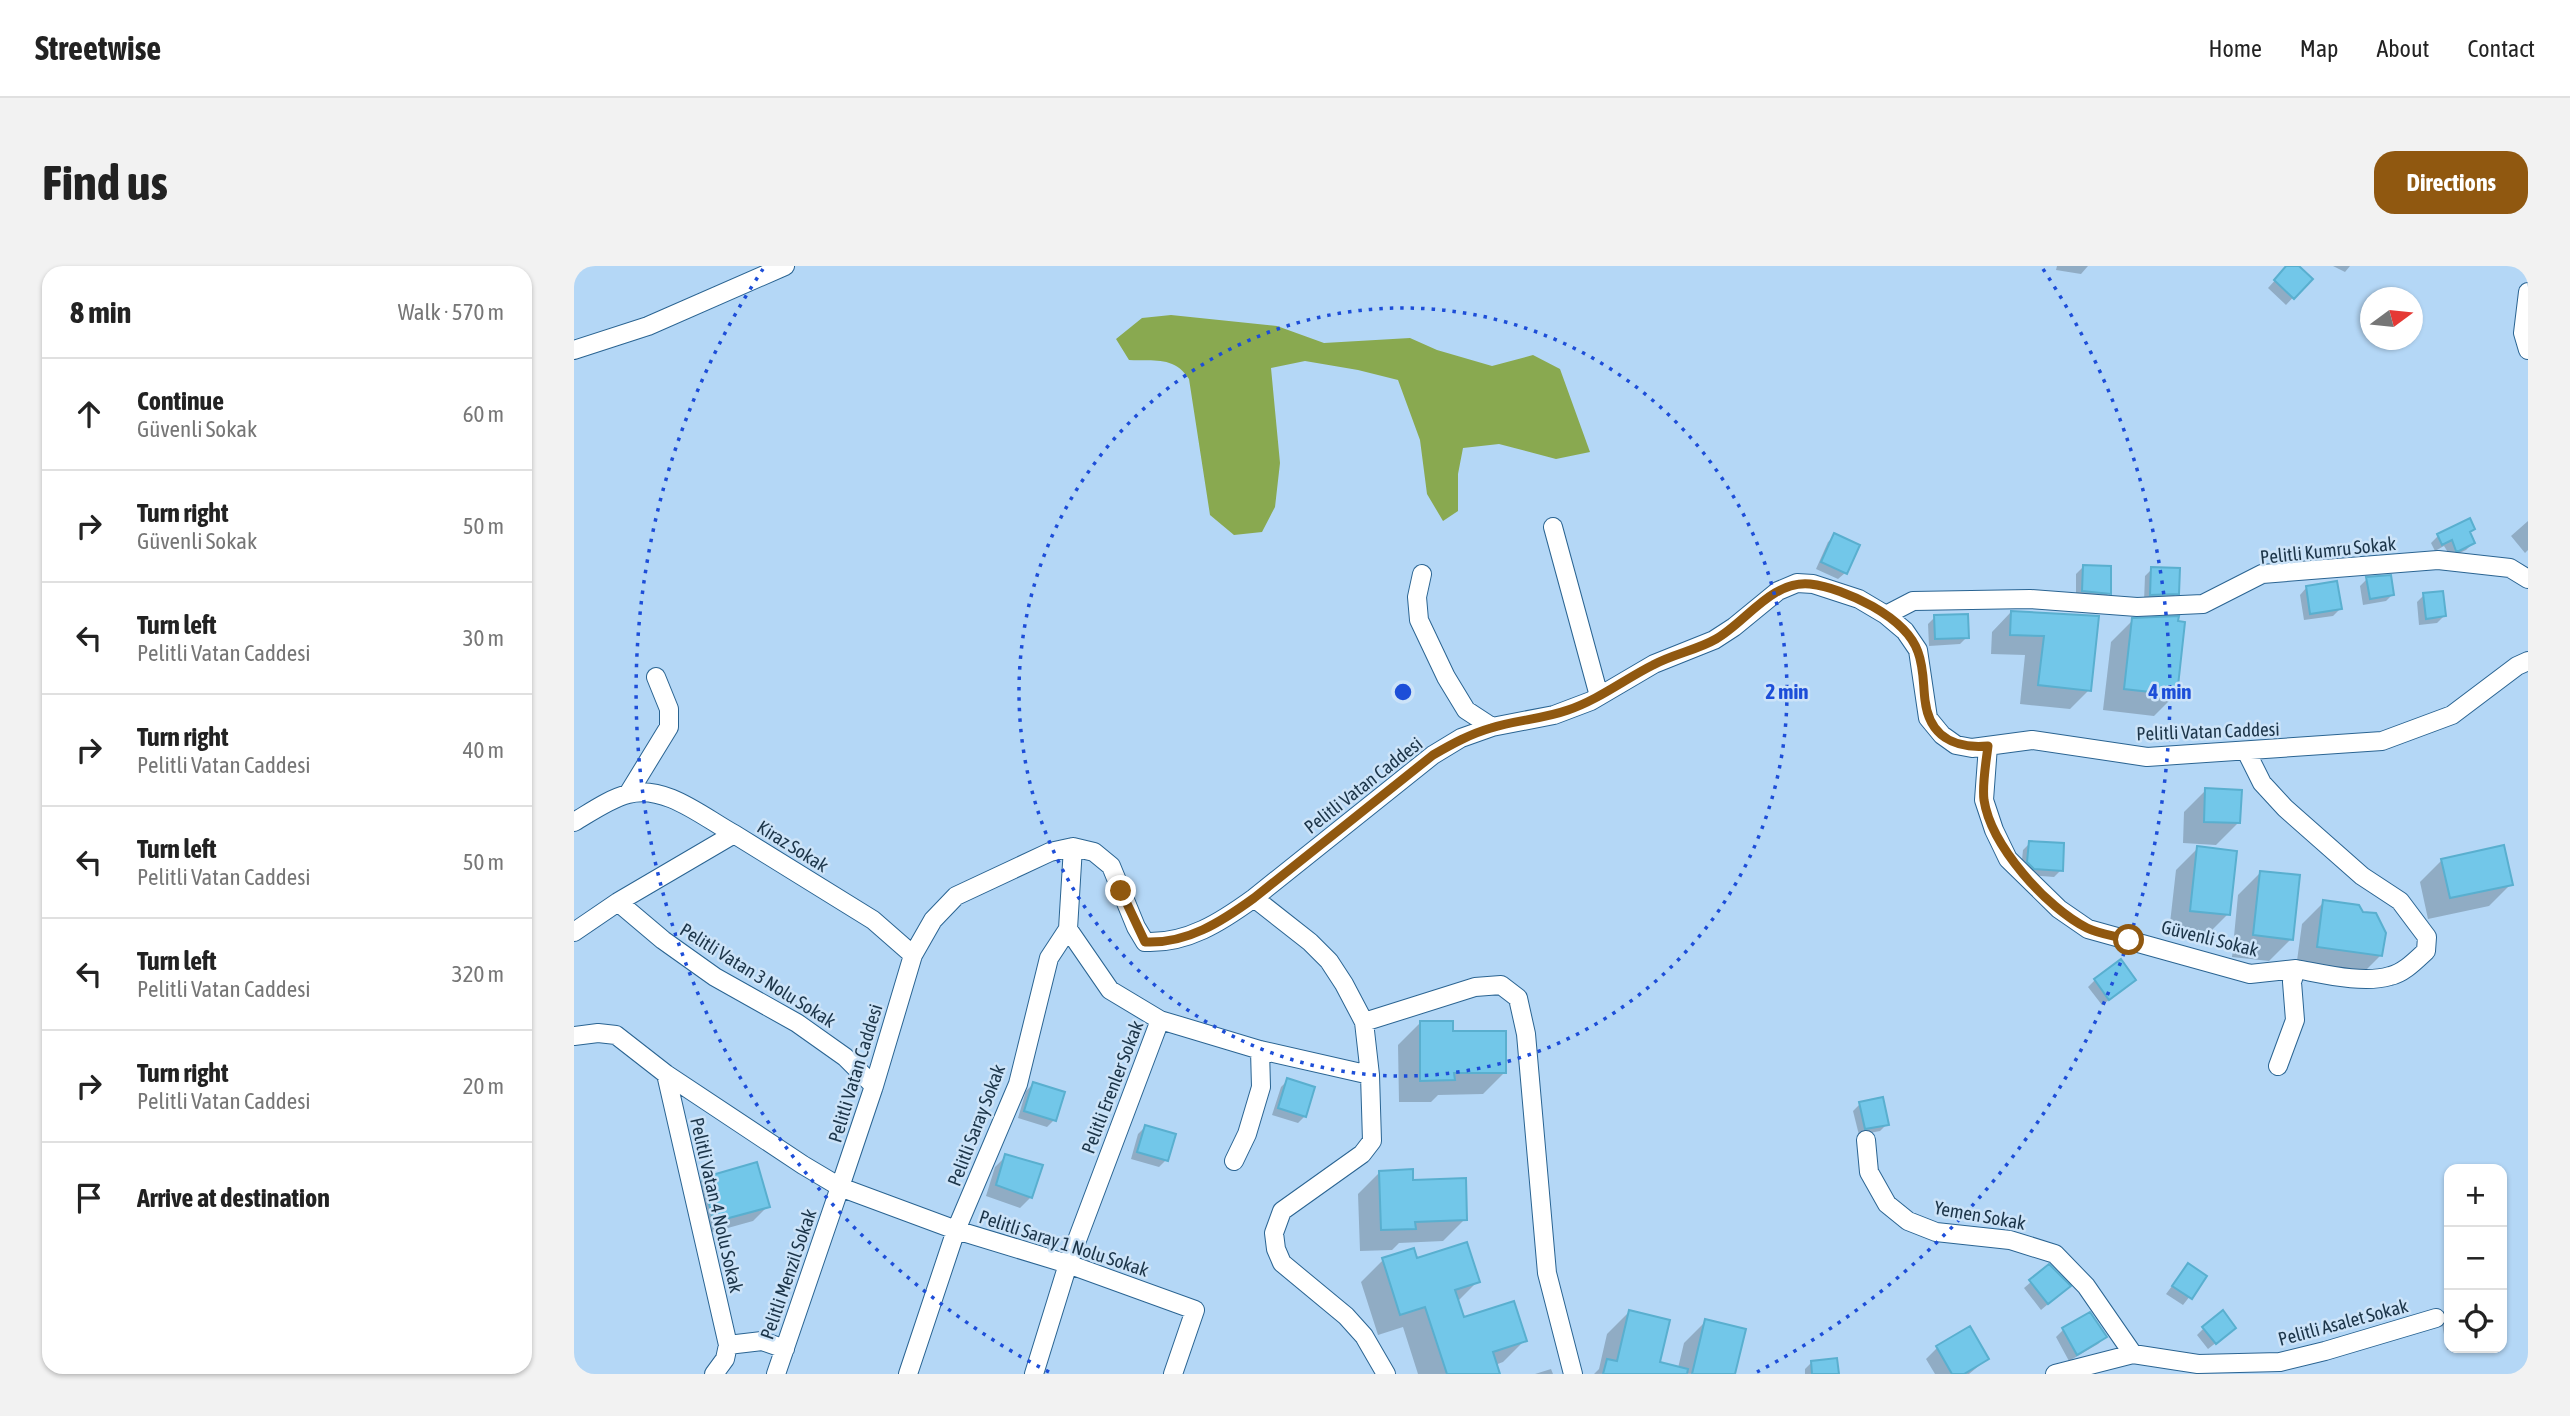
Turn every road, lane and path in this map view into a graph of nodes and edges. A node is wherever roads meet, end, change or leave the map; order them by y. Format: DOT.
graph roads {
  1 [pos="785,266"];
  2 [pos="2528,292"];
  3 [pos="574,350"];
  4 [pos="2528,350"];
  5 [pos="1553,527"];
  6 [pos="1422,574"];
  7 [pos="2528,579"];
  8 [pos="1886,615"];
  9 [pos="2528,661"];
  10 [pos="656,677"];
  11 [pos="1599,696"];
  12 [pos="1492,727"];
  13 [pos="1988,746"];
  14 [pos="2246,751"];
  15 [pos="628,794"];
  16 [pos="574,822"];
  17 [pos="734,834"];
  18 [pos="1073,847"];
  19 [pos="1254,898"];
  20 [pos="618,902"];
  21 [pos="1068,929"];
  22 [pos="574,932"];
  23 [pos="913,955"];
  24 [pos="2296,969"];
  25 [pos="1160,1020"];
  26 [pos="1364,1023"];
  27 [pos="574,1036"];
  28 [pos="1260,1051"];
  29 [pos="2278,1066"];
  30 [pos="666,1074"];
  31 [pos="1370,1075"];
  32 [pos="874,1086"];
  33 [pos="1866,1140"];
  34 [pos="1234,1161"];
  35 [pos="840,1187"];
  36 [pos="957,1230"];
  37 [pos="1068,1264"];
  38 [pos="2436,1318"];
  39 [pos="728,1345"];
  40 [pos="785,1349"];
  41 [pos="2133,1354"];
  42 [pos="714,1374"];
  43 [pos="776,1374"];
  44 [pos="908,1374"];
  45 [pos="1034,1374"];
  46 [pos="1174,1374"];
  47 [pos="1386,1374"];
  48 [pos="1573,1374"];
  49 [pos="2054,1374"];
  1 -- 3 [label="street"];
  2 -- 4 [label="street"];
  5 -- 11 [label="street"];
  6 -- 12 [label="street"];
  7 -- 8 [label="street, Pelitli Kumru Sokak"];
  8 -- 11 [label="street, Pelitli Vatan Caddesi"];
  8 -- 13 [label="street, Pelitli Vatan Caddesi"];
  9 -- 14 [label="street, Pelitli Vatan Caddesi"];
  10 -- 15 [label="street"];
  11 -- 12 [label="street, Pelitli Vatan Caddesi"];
  12 -- 19 [label="street, Pelitli Vatan Caddesi"];
  13 -- 14 [label="street, Pelitli Vatan Caddesi"];
  13 -- 24 [label="street, Güvenli Sokak"];
  14 -- 24 [label="street, Güvenli Sokak"];
  15 -- 16 [label="street"];
  15 -- 17 [label="street"];
  17 -- 20 [label="street, Kiraz Sokak"];
  17 -- 23 [label="street, Kiraz Sokak"];
  18 -- 19 [label="street, Pelitli Vatan Caddesi"];
  18 -- 21 [label="street, Pelitli Saray Sokak"];
  18 -- 23 [label="street, Pelitli Vatan Caddesi"];
  19 -- 26 [label="street"];
  20 -- 22 [label="street, Kiraz Sokak"];
  20 -- 32 [label="street, Pelitli Vatan 3 Nolu Sokak"];
  21 -- 25 [label="street"];
  21 -- 36 [label="street, Pelitli Saray Sokak"];
  23 -- 32 [label="street, Pelitli Vatan Caddesi"];
  24 -- 29 [label="street"];
  25 -- 28 [label="street, Pelitli Erenler Sokak"];
  25 -- 37 [label="street, Pelitli Erenler Sokak"];
  26 -- 31 [label="street"];
  26 -- 48 [label="street"];
  27 -- 30 [label="street"];
  28 -- 31 [label="street, Pelitli Erenler Sokak"];
  28 -- 34 [label="street"];
  30 -- 35 [label="street"];
  30 -- 39 [label="street, Pelitli Vatan 4 Nolu Sokak"];
  31 -- 47 [label="street"];
  32 -- 35 [label="street, Pelitli Vatan Caddesi"];
  33 -- 41 [label="street, Yemen Sokak"];
  35 -- 36 [label="street, Pelitli Saray 1 Nolu Sokak"];
  35 -- 40 [label="street, Pelitli Menzil Sokak"];
  36 -- 37 [label="street, Pelitli Saray 1 Nolu Sokak"];
  36 -- 44 [label="street, Pelitli Saray Sokak"];
  37 -- 45 [label="street, Pelitli Erenler Sokak"];
  37 -- 46 [label="street, Pelitli Saray 1 Nolu Sokak"];
  38 -- 41 [label="street, Pelitli Asalet Sokak"];
  39 -- 40 [label="street"];
  39 -- 42 [label="street"];
  40 -- 43 [label="street, Pelitli Menzil Sokak"];
  41 -- 49 [label="street, Pelitli Asalet Sokak"];
}
